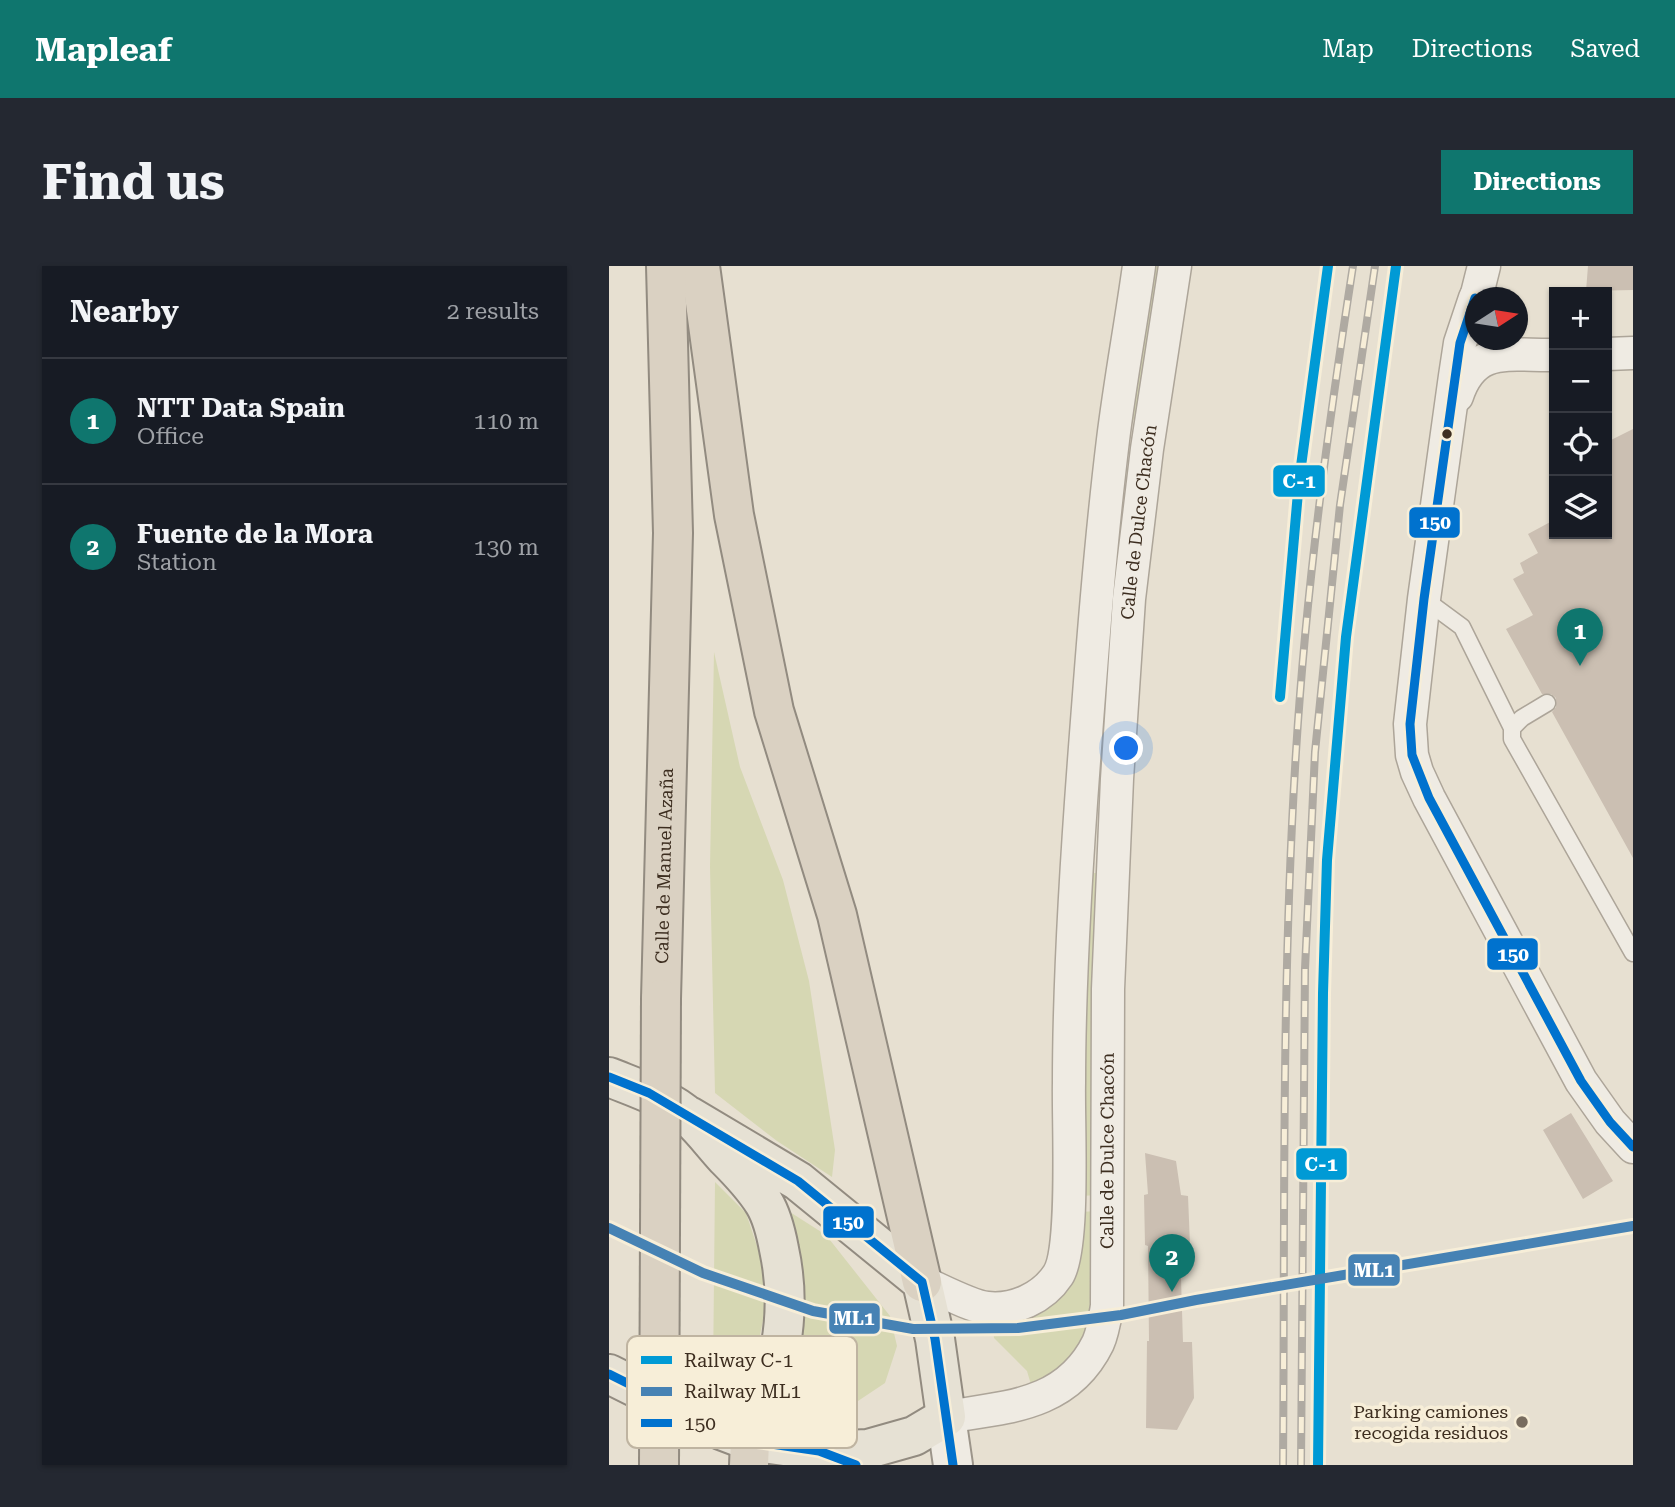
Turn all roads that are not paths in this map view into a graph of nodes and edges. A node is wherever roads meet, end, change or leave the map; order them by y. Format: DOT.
graph roads {
  1 [pos="666,266"];
  2 [pos="700,266"];
  3 [pos="725,266"];
  4 [pos="1139,266"];
  5 [pos="1175,266"];
  6 [pos="1485,266"];
  7 [pos="1479,287"];
  8 [pos="1465,329"];
  9 [pos="1612,354"];
  10 [pos="1633,354"];
  11 [pos="1549,355"];
  12 [pos="1451,411"];
  13 [pos="1424,599"];
  14 [pos="752,602"];
  15 [pos="1547,703"];
  16 [pos="1513,728"];
  17 [pos="1083,776"];
  18 [pos="1117,779"];
  19 [pos="1633,953"];
  20 [pos="609,1077"];
  21 [pos="689,1116"];
  22 [pos="1632,1146"];
  23 [pos="922,1282"];
  24 [pos="660,1336"];
  25 [pos="782,1336"];
  26 [pos="609,1374"];
  27 [pos="627,1383"];
  28 [pos="946,1417"];
  29 [pos="819,1451"];
  30 [pos="749,1453"];
  31 [pos="856,1465"];
  32 [pos="953,1465"];
  1 -- 24 [label="highway, Calle de Manuel Azaña, bridge"];
  2 -- 14 [label="highway"];
  3 -- 14 [label="highway"];
  4 -- 17 [label="street, Calle de Dulce Chacón"];
  5 -- 18 [label="street, Calle de Dulce Chacón"];
  6 -- 7 [label="street"];
  8 -- 12 [label="street"];
  9 -- 10 [label="street"];
  11 -- 12 [label="street"];
  12 -- 13 [label="street"];
  13 -- 16 [label="lane"];
  13 -- 22 [label="street"];
  14 -- 23 [label="highway"];
  15 -- 16 [label="lane"];
  16 -- 19 [label="lane"];
  17 -- 18 [label="street"];
  17 -- 23 [label="street, Calle de Dulce Chacón"];
  18 -- 28 [label="street, Calle de Dulce Chacón"];
  20 -- 21 [label="main road"];
  21 -- 23 [label="main road"];
  21 -- 25 [label="main road"];
  23 -- 28 [label="main road"];
  26 -- 27 [label="main road"];
  28 -- 29 [label="main road"];
  28 -- 32 [label="street"];
  29 -- 30 [label="main road"];
  29 -- 31 [label="street"];
}
